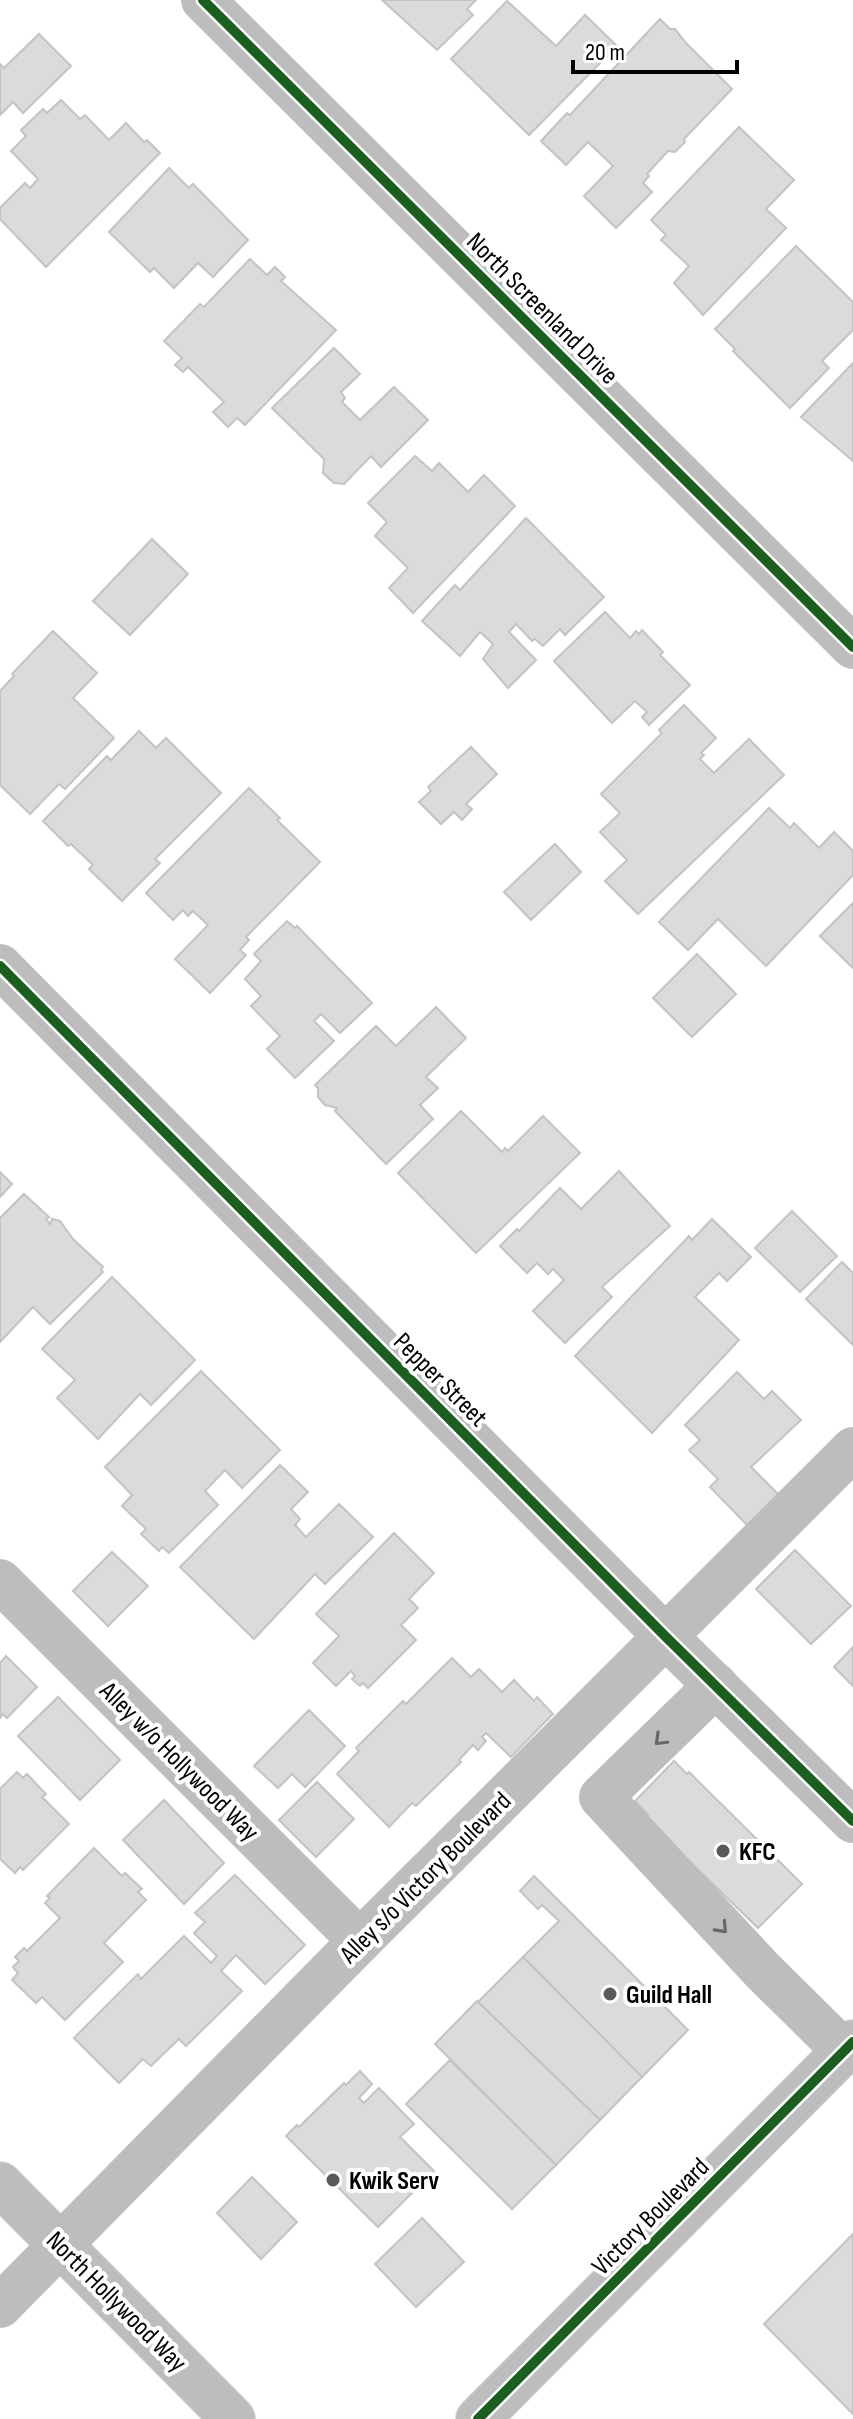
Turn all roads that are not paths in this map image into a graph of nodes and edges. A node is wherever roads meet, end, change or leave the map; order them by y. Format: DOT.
graph roads {
  1 [pos="203,0"];
  2 [pos="853,647"];
  3 [pos="0,966"];
  4 [pos="853,1449"];
  5 [pos="0,1581"];
  6 [pos="666,1637"];
  7 [pos="716,1685"];
  8 [pos="853,1821"];
  9 [pos="360,1941"];
  10 [pos="849,2047"];
  11 [pos="0,2184"];
  12 [pos="61,2245"];
  13 [pos="0,2306"];
  14 [pos="233,2419"];
  15 [pos="478,2419"];
  1 -- 2 [label="street, North Screenland Drive"];
  3 -- 6 [label="street, Pepper Street"];
  4 -- 6 [label="street, Alley s/o Victory Boulevard"];
  5 -- 9 [label="street, Alley w/o Hollywood Way"];
  6 -- 7 [label="street, Pepper Street"];
  6 -- 9 [label="street, Alley s/o Victory Boulevard"];
  7 -- 8 [label="street, Pepper Street"];
  7 -- 10 [label="street, one-way"];
  9 -- 12 [label="street, Alley s/o Victory Boulevard"];
  10 -- 15 [label="street, Victory Boulevard"];
  11 -- 12 [label="street, North Hollywood Way"];
  12 -- 13 [label="street, Alley s/o Victory Boulevard"];
  12 -- 14 [label="street, North Hollywood Way"];
}
